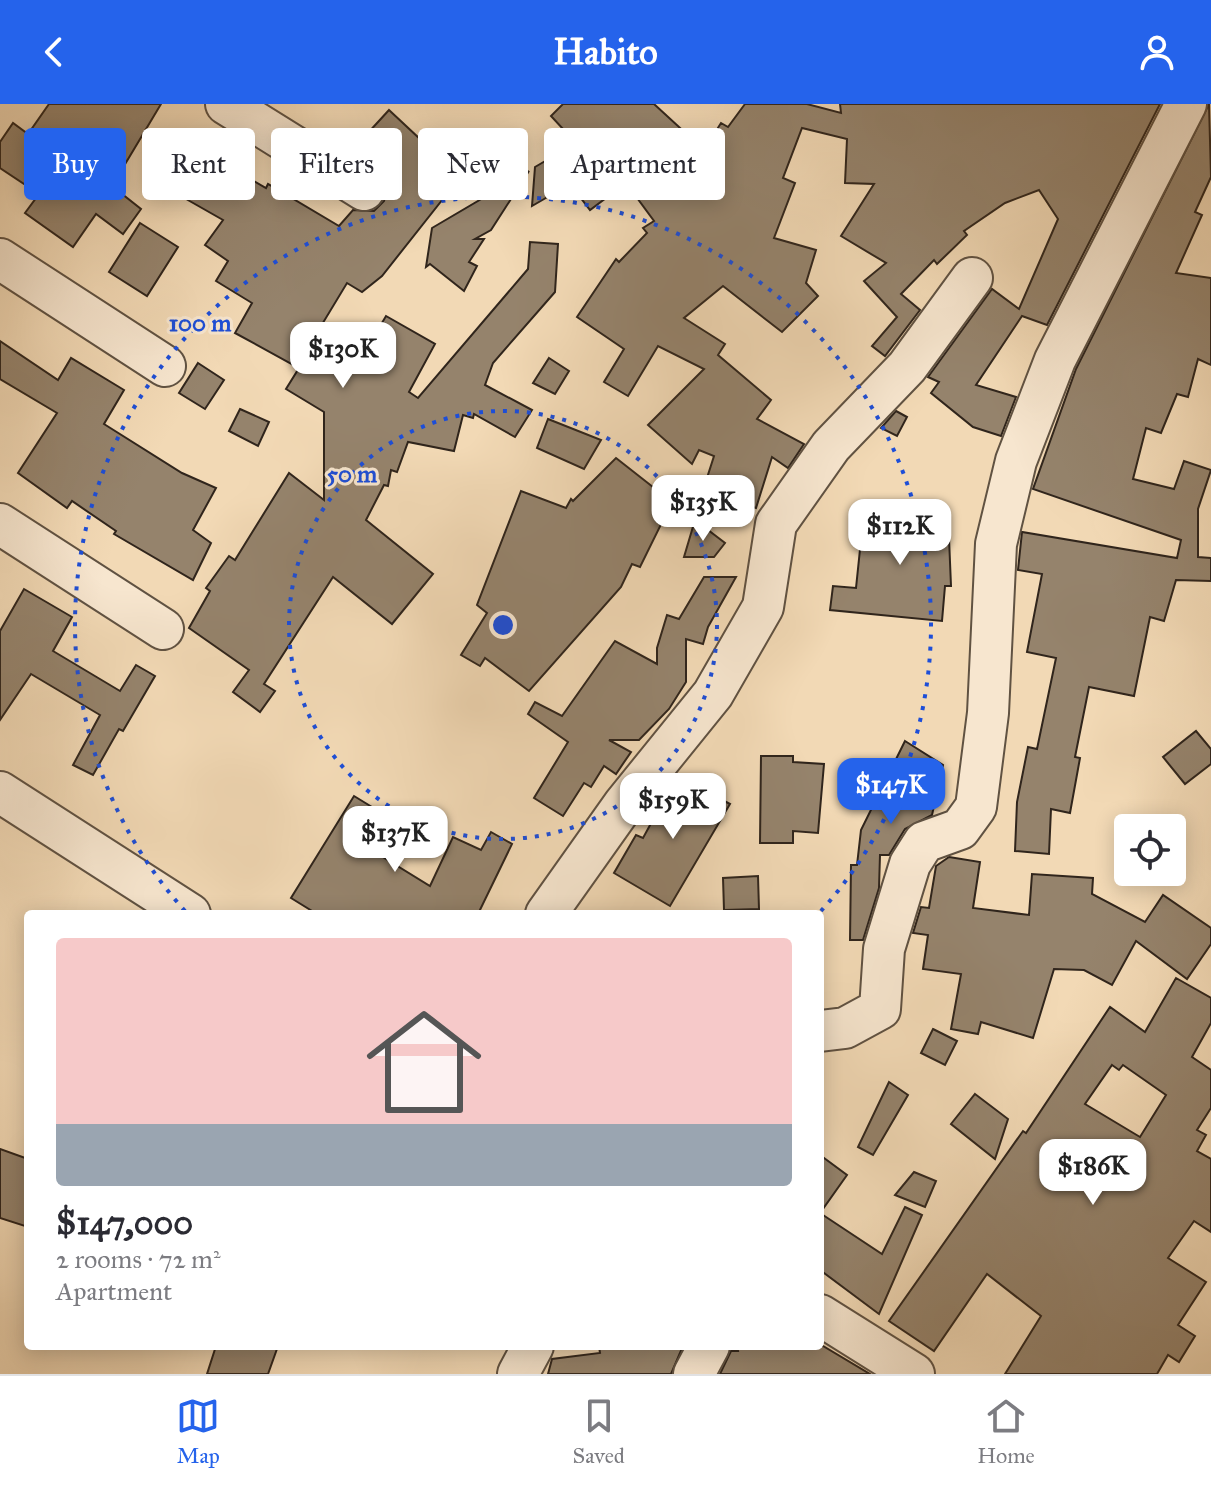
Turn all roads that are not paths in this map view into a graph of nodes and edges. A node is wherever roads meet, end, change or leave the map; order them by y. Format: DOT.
graph roads {
  1 [pos="226,104"];
  2 [pos="1186,104"];
  3 [pos="271,132"];
  4 [pos="0,259"];
  5 [pos="972,278"];
  6 [pos="165,366"];
  7 [pos="0,524"];
  8 [pos="163,629"];
  9 [pos="0,792"];
  10 [pos="184,910"];
  11 [pos="549,910"];
  12 [pos="824,1031"];
  13 [pos="824,1318"];
  14 [pos="531,1350"];
  15 [pos="707,1350"];
  16 [pos="518,1374"];
  17 [pos="694,1374"];
  18 [pos="914,1374"];
  1 -- 3 [label="street"];
  2 -- 12 [label="street"];
  4 -- 6 [label="street"];
  5 -- 11 [label="street"];
  7 -- 8 [label="street"];
  9 -- 10 [label="street"];
  13 -- 18 [label="street"];
  14 -- 16 [label="street"];
  15 -- 17 [label="street"];
}
